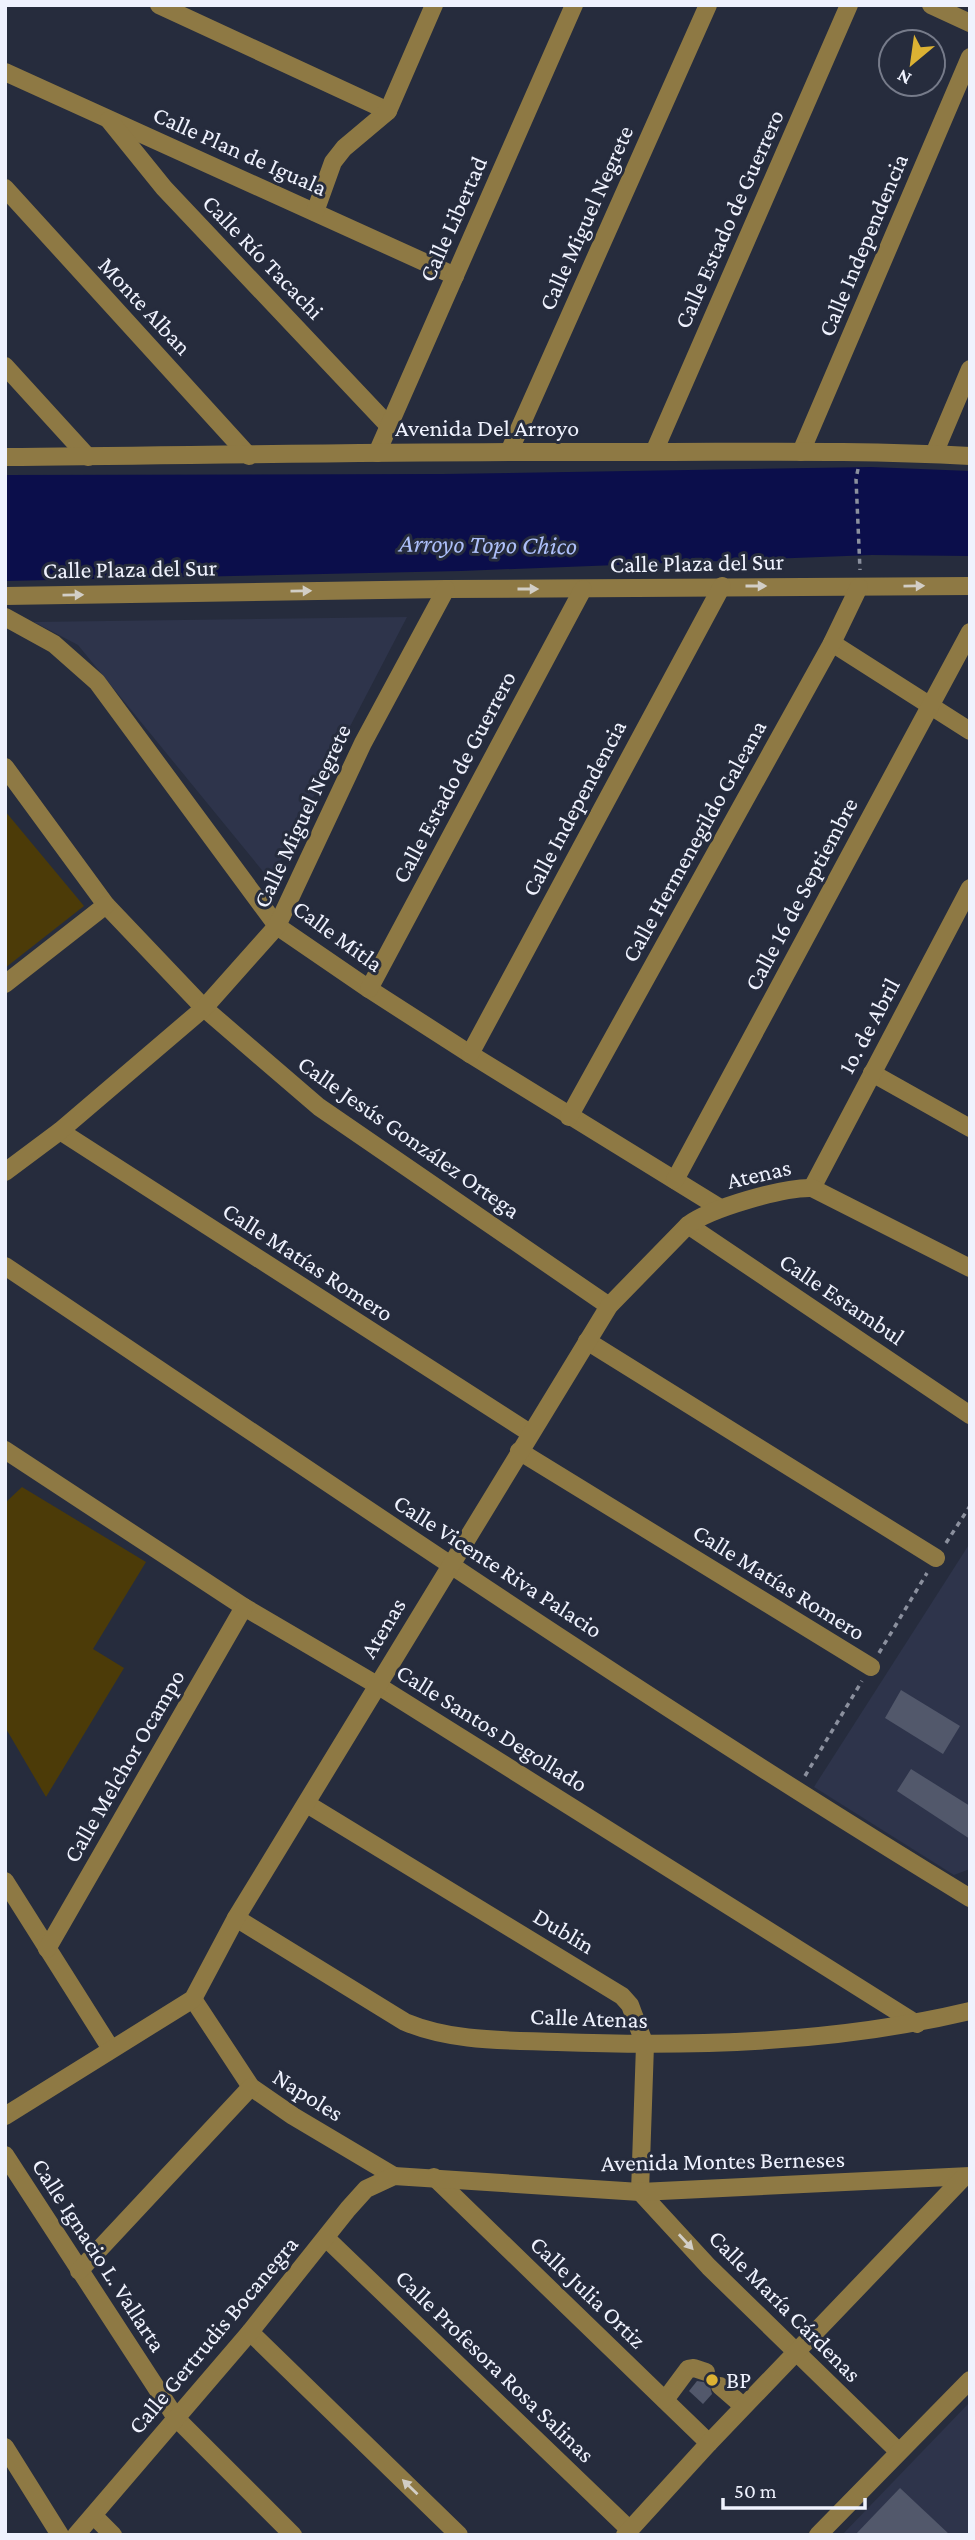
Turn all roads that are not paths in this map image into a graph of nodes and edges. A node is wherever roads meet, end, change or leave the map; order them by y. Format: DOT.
graph roads {
  1 [pos="159,5"];
  2 [pos="434,5"];
  3 [pos="573,5"];
  4 [pos="708,5"];
  5 [pos="849,5"];
  6 [pos="931,5"];
  7 [pos="970,23"];
  8 [pos="970,57"];
  9 [pos="5,72"];
  10 [pos="388,111"];
  11 [pos="107,118"];
  12 [pos="5,188"];
  13 [pos="314,212"];
  14 [pos="455,276"];
  15 [pos="5,366"];
  16 [pos="970,369"];
  17 [pos="388,425"];
  18 [pos="509,452"];
  19 [pos="654,452"];
  20 [pos="801,452"];
  21 [pos="377,453"];
  22 [pos="934,454"];
  23 [pos="249,456"];
  24 [pos="970,456"];
  25 [pos="5,457"];
  26 [pos="88,457"];
  27 [pos="860,579"];
  28 [pos="722,586"];
  29 [pos="970,586"];
  30 [pos="446,589"];
  31 [pos="583,589"];
  32 [pos="5,596"];
  33 [pos="5,617"];
  34 [pos="970,632"];
  35 [pos="832,643"];
  36 [pos="931,705"];
  37 [pos="970,731"];
  38 [pos="5,768"];
  39 [pos="970,888"];
  40 [pos="106,905"];
  41 [pos="277,926"];
  42 [pos="5,985"];
  43 [pos="369,989"];
  44 [pos="204,1008"];
  45 [pos="470,1055"];
  46 [pos="872,1073"];
  47 [pos="569,1116"];
  48 [pos="970,1128"];
  49 [pos="60,1131"];
  50 [pos="5,1172"];
  51 [pos="675,1180"];
  52 [pos="812,1188"];
  53 [pos="720,1208"];
  54 [pos="688,1225"];
  55 [pos="5,1266"];
  56 [pos="970,1268"];
  57 [pos="609,1306"];
  58 [pos="587,1341"];
  59 [pos="970,1415"];
  60 [pos="530,1433"];
  61 [pos="5,1450"];
  62 [pos="519,1451"];
  63 [pos="936,1558"];
  64 [pos="450,1565"];
  65 [pos="244,1606"];
  66 [pos="871,1667"];
  67 [pos="377,1685"];
  68 [pos="307,1804"];
  69 [pos="5,1881"];
  70 [pos="961,1884"];
  71 [pos="970,1898"];
  72 [pos="236,1918"];
  73 [pos="47,1949"];
  74 [pos="193,1999"];
  75 [pos="970,2011"];
  76 [pos="917,2024"];
  77 [pos="645,2045"];
  78 [pos="111,2049"];
  79 [pos="251,2087"];
  80 [pos="5,2116"];
  81 [pos="5,2155"];
  82 [pos="394,2176"];
  83 [pos="434,2177"];
  84 [pos="967,2180"];
  85 [pos="640,2192"];
  86 [pos="326,2238"];
  87 [pos="79,2271"];
  88 [pos="250,2332"];
  89 [pos="794,2352"];
  90 [pos="706,2372"];
  91 [pos="970,2379"];
  92 [pos="720,2386"];
  93 [pos="665,2400"];
  94 [pos="743,2406"];
  95 [pos="176,2418"];
  96 [pos="709,2443"];
  97 [pos="5,2447"];
  98 [pos="898,2451"];
  99 [pos="94,2516"];
  100 [pos="628,2532"];
  101 [pos="60,2535"];
  102 [pos="76,2535"];
  103 [pos="113,2535"];
  104 [pos="293,2535"];
  105 [pos="459,2535"];
  106 [pos="818,2535"];
  1 -- 10 [label="street"];
  2 -- 10 [label="street"];
  3 -- 14 [label="street, Calle Libertad"];
  4 -- 18 [label="street, Calle Miguel Negrete"];
  5 -- 19 [label="street, Calle Estado de Guerrero"];
  6 -- 7 [label="street"];
  8 -- 20 [label="street, Calle Independencia"];
  9 -- 11 [label="street, Calle Plan de Iguala"];
  10 -- 13 [label="street"];
  11 -- 13 [label="street, Calle Plan de Iguala"];
  11 -- 17 [label="street, Calle Río Tacachi"];
  12 -- 23 [label="street, Monte Alban"];
  13 -- 14 [label="street, Calle Plan de Iguala"];
  14 -- 17 [label="street, Calle Libertad"];
  15 -- 26 [label="street"];
  16 -- 22 [label="street"];
  17 -- 21 [label="street, Calle Libertad"];
  18 -- 19 [label="street, Avenida Del Arroyo"];
  18 -- 21 [label="street, Avenida Del Arroyo"];
  19 -- 20 [label="street, Avenida Del Arroyo"];
  20 -- 22 [label="street, Avenida Del Arroyo"];
  21 -- 23 [label="street, Avenida Del Arroyo"];
  22 -- 24 [label="street, Avenida Del Arroyo"];
  23 -- 26 [label="street, Avenida Del Arroyo"];
  25 -- 26 [label="street, Avenida Del Arroyo"];
  28 -- 27 [label="street, Calle Plaza del Sur, one-way"];
  27 -- 29 [label="street, Calle Plaza del Sur, one-way"];
  27 -- 35 [label="street, Calle Hermenegildo Galeana"];
  28 -- 31 [label="street, Calle Plaza del Sur"];
  28 -- 45 [label="street, Calle Independencia"];
  30 -- 31 [label="street, Calle Plaza del Sur, one-way"];
  32 -- 30 [label="street, Calle Plaza del Sur, one-way"];
  30 -- 41 [label="street, Calle Miguel Negrete"];
  31 -- 43 [label="street, Calle Estado de Guerrero"];
  33 -- 41 [label="street, Calle Mitla"];
  34 -- 36 [label="street, Calle 16 de Septiembre"];
  35 -- 36 [label="street"];
  35 -- 47 [label="street, Calle Hermenegildo Galeana"];
  36 -- 37 [label="street"];
  36 -- 51 [label="street, Calle 16 de Septiembre"];
  38 -- 40 [label="street, Calle Jesús González Ortega"];
  39 -- 46 [label="street, 1o. de Abril"];
  40 -- 42 [label="street"];
  40 -- 44 [label="street, Calle Jesús González Ortega"];
  41 -- 43 [label="street, Calle Mitla"];
  41 -- 44 [label="street, Calle Miguel Negrete"];
  43 -- 45 [label="street, Calle Mitla"];
  44 -- 49 [label="street, Calle Miguel Negrete"];
  44 -- 57 [label="street, Calle Jesús González Ortega"];
  45 -- 47 [label="street, Calle Mitla"];
  46 -- 48 [label="street"];
  46 -- 52 [label="street, 1o. de Abril"];
  47 -- 51 [label="street, Calle Mitla"];
  49 -- 50 [label="street, Calle Miguel Negrete"];
  49 -- 60 [label="street, Calle Matías Romero"];
  51 -- 53 [label="street, Calle Mitla"];
  52 -- 53 [label="street, Atenas"];
  52 -- 56 [label="street"];
  53 -- 54 [label="street, Atenas"];
  54 -- 57 [label="street, Atenas"];
  54 -- 59 [label="street, Calle Estambul"];
  55 -- 64 [label="street, Calle Vicente Riva Palacio"];
  57 -- 58 [label="street, Atenas"];
  58 -- 60 [label="street, Atenas"];
  58 -- 63 [label="street"];
  60 -- 62 [label="street, Atenas"];
  61 -- 65 [label="street, Calle Santos Degollado"];
  62 -- 64 [label="street, Atenas"];
  62 -- 66 [label="street, Calle Matías Romero"];
  64 -- 67 [label="street, Atenas"];
  64 -- 70 [label="street, Calle Vicente Riva Palacio"];
  65 -- 67 [label="street, Calle Santos Degollado"];
  65 -- 73 [label="street, Calle Melchor Ocampo"];
  67 -- 68 [label="street, Atenas"];
  67 -- 76 [label="street, Calle Santos Degollado"];
  68 -- 72 [label="street, Atenas"];
  68 -- 77 [label="street, Dublin"];
  69 -- 73 [label="street"];
  70 -- 71 [label="street, Calle Vicente Riva Palacio"];
  72 -- 74 [label="street, Atenas"];
  72 -- 77 [label="street, Calle Atenas"];
  73 -- 78 [label="street"];
  74 -- 78 [label="street"];
  74 -- 79 [label="street, Napoles"];
  75 -- 76 [label="street, Calle Atenas"];
  76 -- 77 [label="street, Calle Atenas"];
  77 -- 85 [label="street, Dublin"];
  78 -- 80 [label="street"];
  79 -- 82 [label="street, Napoles"];
  79 -- 87 [label="street"];
  81 -- 87 [label="street, Calle Ignacio L. Vallarta"];
  82 -- 83 [label="street, Avenida Montes Berneses"];
  82 -- 86 [label="street, Calle Gertrudis Bocanegra"];
  83 -- 85 [label="street, Avenida Montes Berneses"];
  83 -- 93 [label="street, Calle Julia Ortiz"];
  84 -- 85 [label="street, Avenida Montes Berneses"];
  84 -- 89 [label="street"];
  85 -- 89 [label="street, Calle María Cárdenas, one-way"];
  86 -- 88 [label="street, Calle Gertrudis Bocanegra"];
  86 -- 100 [label="street, Calle Profesora Rosa Salinas"];
  87 -- 95 [label="street, Calle Ignacio L. Vallarta"];
  88 -- 95 [label="street, Calle Gertrudis Bocanegra"];
  105 -- 88 [label="street, one-way"];
  89 -- 94 [label="street"];
  89 -- 98 [label="street, Calle María Cárdenas"];
  90 -- 93 [label="street"];
  91 -- 98 [label="street"];
  92 -- 94 [label="street"];
  93 -- 96 [label="street, Calle Julia Ortiz"];
  94 -- 96 [label="street"];
  95 -- 99 [label="street, Calle Gertrudis Bocanegra"];
  95 -- 104 [label="street, Calle Ignacio L. Vallarta"];
  96 -- 100 [label="street"];
  97 -- 101 [label="street"];
  98 -- 106 [label="street"];
  99 -- 102 [label="street, Calle Gertrudis Bocanegra"];
  99 -- 103 [label="street"];
}
